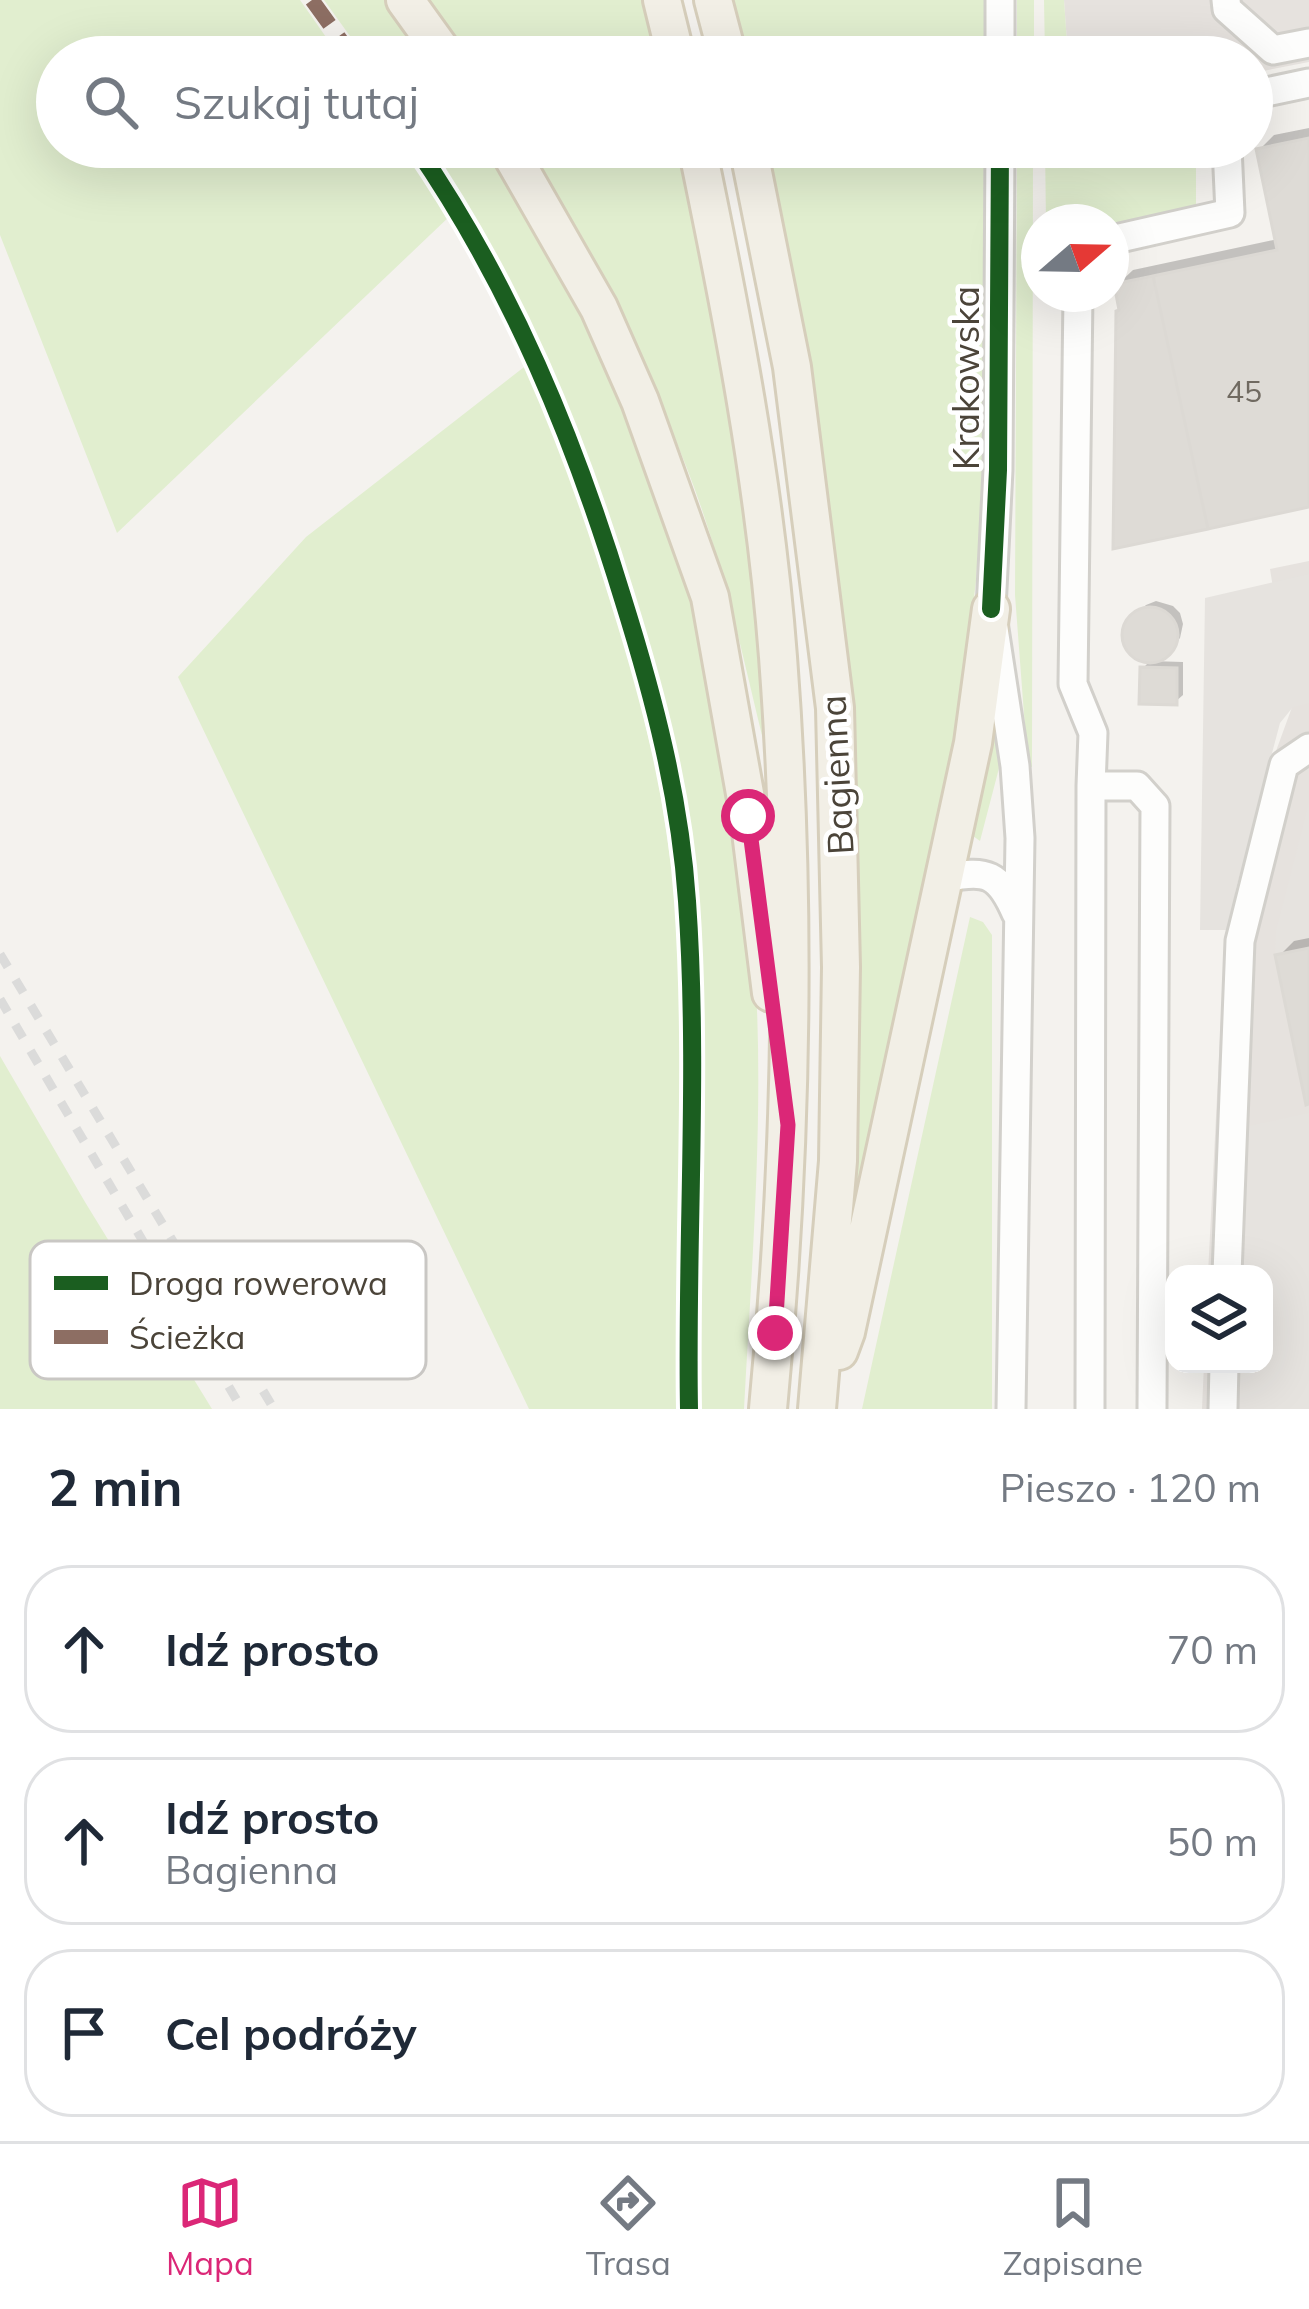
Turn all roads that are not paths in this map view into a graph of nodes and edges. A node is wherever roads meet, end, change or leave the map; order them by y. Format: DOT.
graph roads {
  1 [pos="405,0"];
  2 [pos="662,0"];
  3 [pos="713,0"];
  4 [pos="1000,0"];
  5 [pos="1226,0"];
  6 [pos="431,36"];
  7 [pos="671,36"];
  8 [pos="722,36"];
  9 [pos="1000,36"];
  10 [pos="1258,36"];
  11 [pos="1309,43"];
  12 [pos="1273,49"];
  13 [pos="1309,83"];
  14 [pos="1273,91"];
  15 [pos="519,168"];
  16 [pos="701,168"];
  17 [pos="752,168"];
  18 [pos="1000,168"];
  19 [pos="1228,168"];
  20 [pos="1129,236"];
  21 [pos="1078,312"];
  22 [pos="992,609"];
  23 [pos="1309,748"];
  24 [pos="1091,786"];
  25 [pos="946,878"];
  26 [pos="1018,916"];
  27 [pos="788,1125"];
  28 [pos="1227,1265"];
  29 [pos="1224,1373"];
  30 [pos="818,1407"];
  31 [pos="768,1409"];
  32 [pos="1011,1409"];
  33 [pos="1090,1409"];
  34 [pos="1152,1409"];
  35 [pos="1223,1409"];
  1 -- 6 [label="main road"];
  2 -- 7 [label="main road"];
  3 -- 8 [label="main road"];
  4 -- 9 [label="street"];
  5 -- 10 [label="street"];
  11 -- 12 [label="street"];
  13 -- 14 [label="street"];
  15 -- 27 [label="main road"];
  16 -- 27 [label="main road, Bagienna"];
  17 -- 30 [label="main road, Bagienna"];
  18 -- 22 [label="street, Krakowska"];
  19 -- 20 [label="street"];
  21 -- 24 [label="street"];
  22 -- 25 [label="main road"];
  22 -- 26 [label="street, Krakowska"];
  23 -- 28 [label="street"];
  24 -- 33 [label="street"];
  24 -- 34 [label="street"];
  25 -- 26 [label="street"];
  25 -- 30 [label="main road"];
  26 -- 32 [label="street"];
  27 -- 31 [label="main road, Bagienna"];
  29 -- 35 [label="street"];
}
